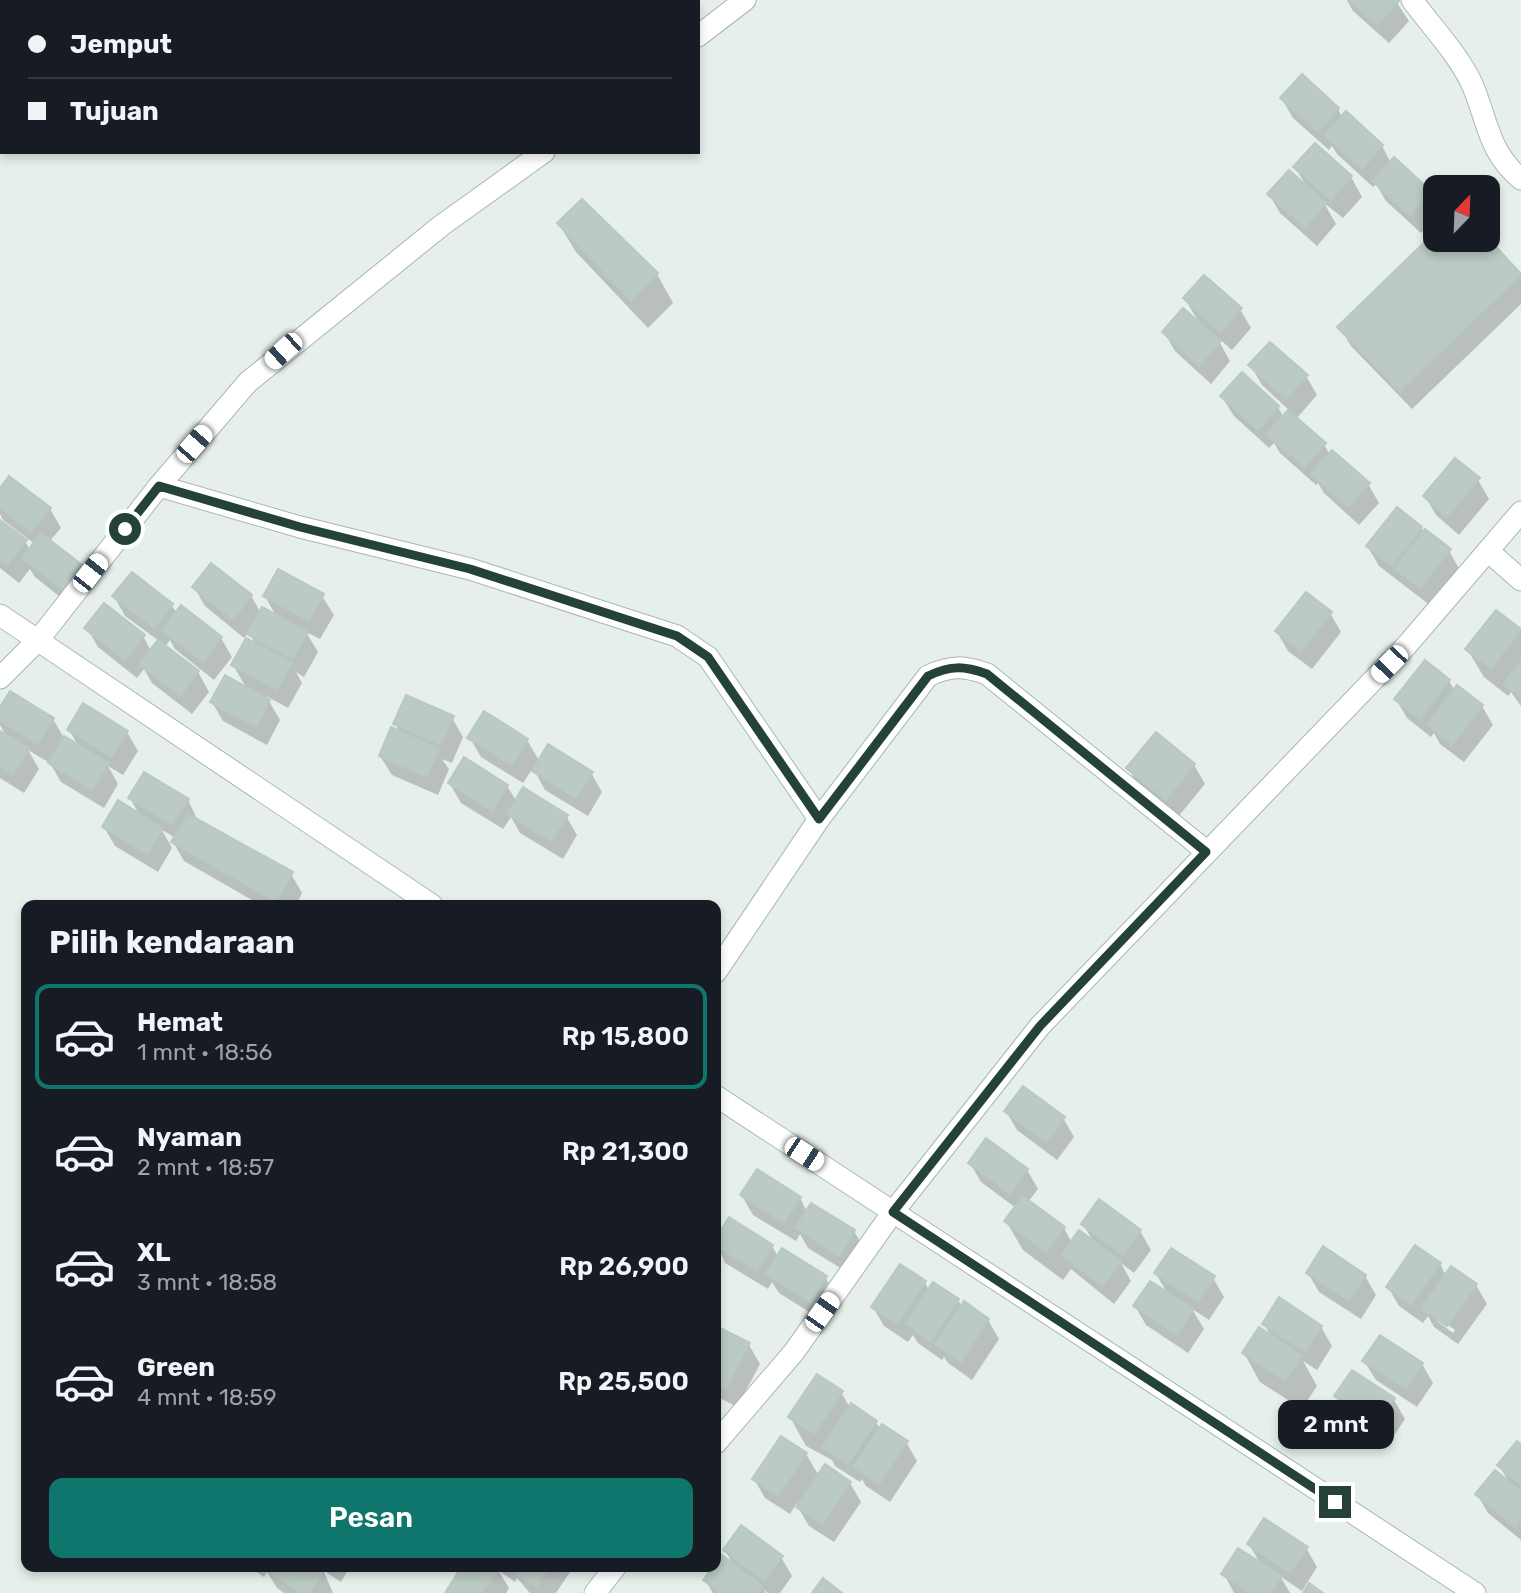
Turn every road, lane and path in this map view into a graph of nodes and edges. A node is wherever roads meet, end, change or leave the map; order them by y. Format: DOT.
graph roads {
  1 [pos="745,0"];
  2 [pos="1412,0"];
  3 [pos="700,34"];
  4 [pos="541,154"];
  5 [pos="1521,179"];
  6 [pos="159,486"];
  7 [pos="1521,512"];
  8 [pos="1488,551"];
  9 [pos="1521,580"];
  10 [pos="0,615"];
  11 [pos="39,639"];
  12 [pos="0,678"];
  13 [pos="819,819"];
  14 [pos="1206,852"];
  15 [pos="425,900"];
  16 [pos="721,965"];
  17 [pos="721,1099"];
  18 [pos="893,1212"];
  19 [pos="721,1437"];
  20 [pos="611,1572"];
  21 [pos="595,1593"];
  22 [pos="1475,1593"];
  1 -- 3 [label="street"];
  2 -- 5 [label="street"];
  4 -- 6 [label="street"];
  6 -- 11 [label="street"];
  6 -- 13 [label="street"];
  7 -- 8 [label="street"];
  8 -- 9 [label="street"];
  8 -- 14 [label="street"];
  10 -- 11 [label="street"];
  11 -- 12 [label="street"];
  11 -- 15 [label="street"];
  13 -- 14 [label="street"];
  13 -- 16 [label="street"];
  14 -- 18 [label="street"];
  17 -- 18 [label="street"];
  18 -- 19 [label="street"];
  18 -- 22 [label="street"];
  20 -- 21 [label="street"];
}
